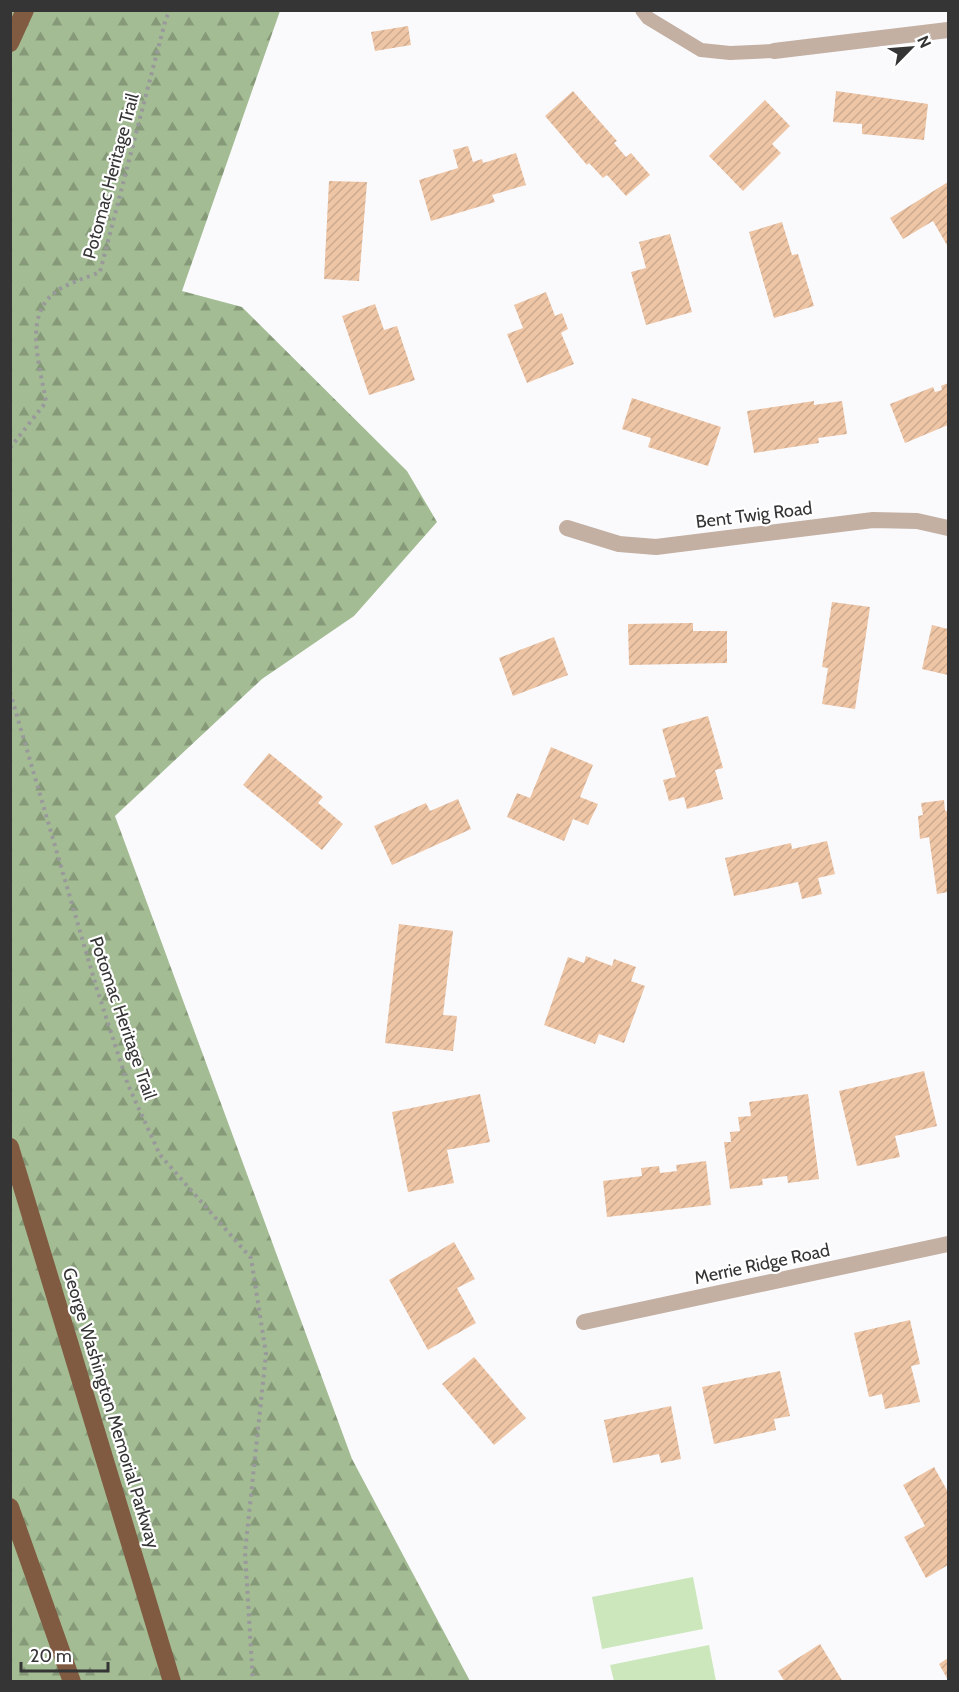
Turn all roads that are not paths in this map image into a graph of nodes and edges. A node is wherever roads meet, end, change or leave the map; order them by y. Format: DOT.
graph roads {
  1 [pos="25,10"];
  2 [pos="642,10"];
  3 [pos="948,30"];
  4 [pos="10,43"];
  5 [pos="774,51"];
  6 [pos="567,528"];
  7 [pos="948,528"];
  8 [pos="10,1147"];
  9 [pos="948,1244"];
  10 [pos="584,1323"];
  11 [pos="10,1507"];
  12 [pos="72,1682"];
  13 [pos="172,1682"];
  1 -- 4 [label="highway"];
  2 -- 5 [label="lane"];
  3 -- 5 [label="street"];
  6 -- 7 [label="street, Bent Twig Road"];
  8 -- 13 [label="highway, George Washington Memorial Parkway"];
  9 -- 10 [label="street, Merrie Ridge Road"];
  11 -- 12 [label="highway"];
}
